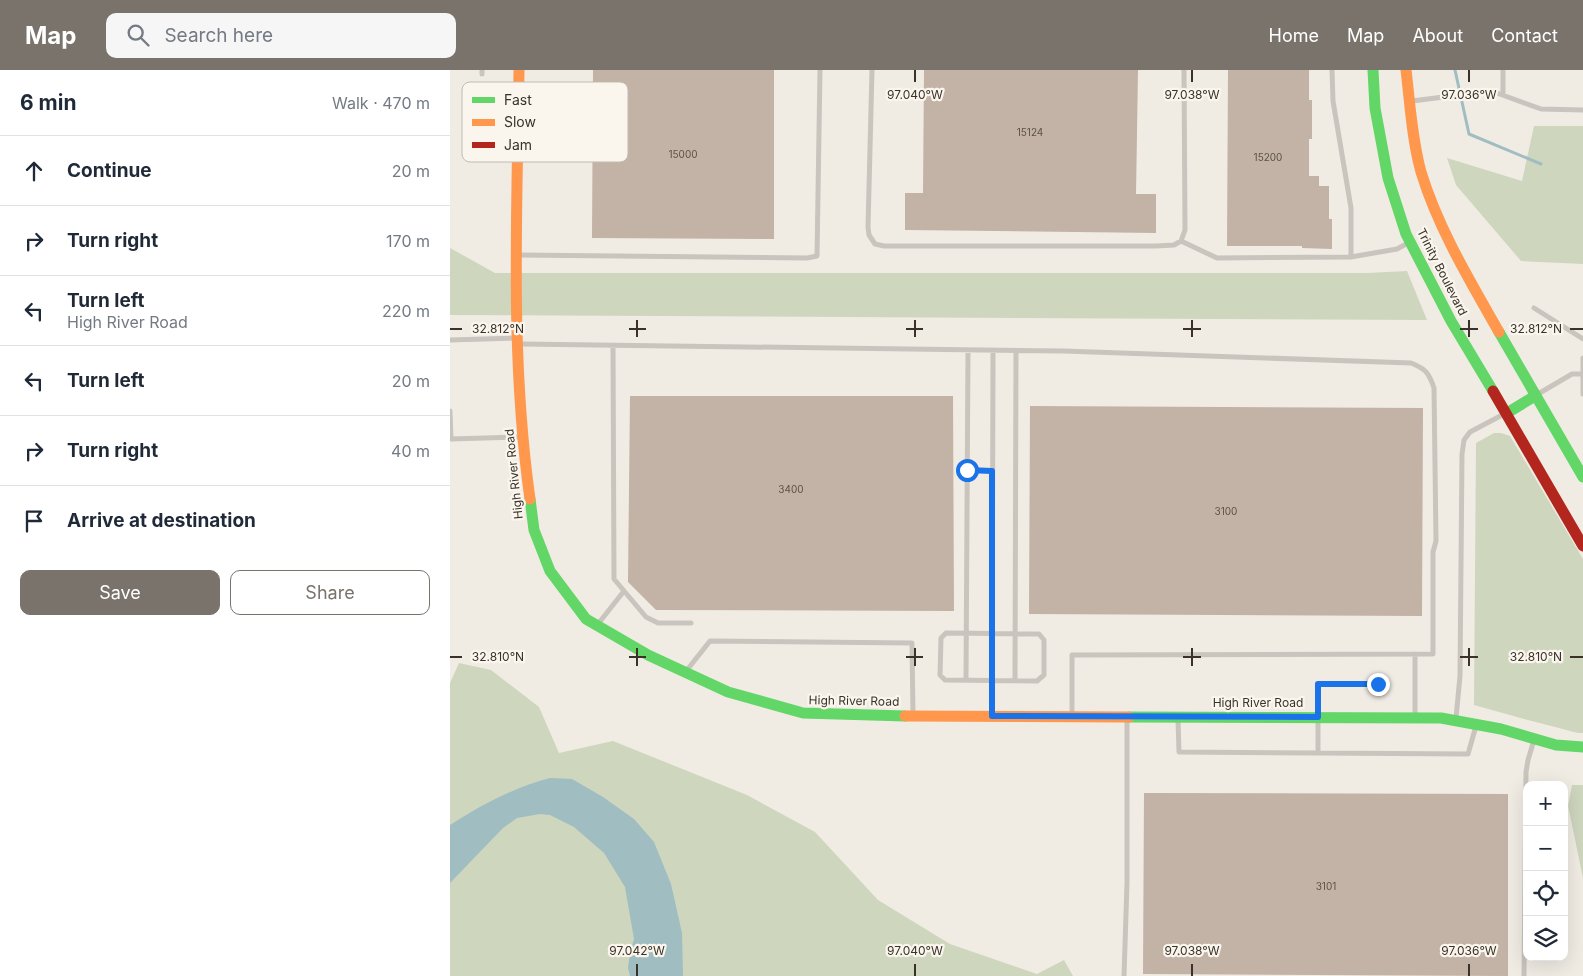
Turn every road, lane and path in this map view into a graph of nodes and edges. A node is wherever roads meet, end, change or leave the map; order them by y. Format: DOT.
graph roads {
  1 [pos="820,70"];
  2 [pos="872,70"];
  3 [pos="1184,70"];
  4 [pos="1332,70"];
  5 [pos="1373,70"];
  6 [pos="1406,70"];
  7 [pos="1503,70"];
  8 [pos="1503,95"];
  9 [pos="1410,102"];
  10 [pos="1583,110"];
  11 [pos="518,162"];
  12 [pos="1181,241"];
  13 [pos="1410,242"];
  14 [pos="516,255"];
  15 [pos="1351,257"];
  16 [pos="1534,308"];
  17 [pos="1583,339"];
  18 [pos="450,340"];
  19 [pos="518,341"];
  20 [pos="613,345"];
  21 [pos="968,350"];
  22 [pos="993,350"];
  23 [pos="1016,351"];
  24 [pos="1583,358"];
  25 [pos="1582,374"];
  26 [pos="1583,394"];
  27 [pos="1535,396"];
  28 [pos="450,411"];
  29 [pos="1507,413"];
  30 [pos="523,437"];
  31 [pos="450,439"];
  32 [pos="967,470"];
  33 [pos="992,471"];
  34 [pos="1583,477"];
  35 [pos="1583,546"];
  36 [pos="624,591"];
  37 [pos="692,623"];
  38 [pos="597,625"];
  39 [pos="966,633"];
  40 [pos="992,634"];
  41 [pos="1015,634"];
  42 [pos="1415,654"];
  43 [pos="686,673"];
  44 [pos="966,680"];
  45 [pos="992,680"];
  46 [pos="1015,681"];
  47 [pos="1378,684"];
  48 [pos="913,716"];
  49 [pos="992,716"];
  50 [pos="1072,716"];
  51 [pos="1127,716"];
  52 [pos="1178,716"];
  53 [pos="1318,717"];
  54 [pos="1415,718"];
  55 [pos="1456,721"];
  56 [pos="1476,724"];
  57 [pos="1535,739"];
  58 [pos="1583,747"];
  59 [pos="1318,753"];
  60 [pos="1124,976"];
  61 [pos="1524,976"];
  1 -- 14 [label="lane"];
  2 -- 12 [label="lane"];
  3 -- 12 [label="lane"];
  4 -- 15 [label="lane"];
  5 -- 13 [label="street, Trinity Boulevard"];
  6 -- 9 [label="street, Trinity Boulevard"];
  7 -- 8 [label="lane"];
  8 -- 9 [label="lane"];
  8 -- 10 [label="lane"];
  9 -- 27 [label="street, Trinity Boulevard"];
  11 -- 14 [label="street, High River Road"];
  12 -- 15 [label="lane"];
  13 -- 15 [label="lane"];
  13 -- 29 [label="street, Trinity Boulevard"];
  14 -- 19 [label="street, High River Road"];
  16 -- 17 [label="lane"];
  18 -- 19 [label="lane"];
  19 -- 20 [label="lane"];
  19 -- 30 [label="street, High River Road"];
  20 -- 21 [label="lane"];
  20 -- 36 [label="lane"];
  21 -- 22 [label="lane"];
  21 -- 32 [label="lane"];
  22 -- 23 [label="lane"];
  22 -- 33 [label="lane"];
  23 -- 41 [label="lane"];
  23 -- 42 [label="lane"];
  24 -- 25 [label="lane"];
  25 -- 26 [label="lane"];
  25 -- 27 [label="lane"];
  27 -- 29 [label="street"];
  27 -- 34 [label="street, Trinity Boulevard"];
  28 -- 31 [label="lane"];
  29 -- 35 [label="street, Trinity Boulevard"];
  29 -- 55 [label="lane"];
  30 -- 31 [label="lane"];
  30 -- 38 [label="street, High River Road"];
  32 -- 33 [label="lane"];
  32 -- 39 [label="lane"];
  33 -- 40 [label="lane"];
  36 -- 37 [label="lane"];
  36 -- 38 [label="lane"];
  38 -- 43 [label="street, High River Road"];
  39 -- 40 [label="lane"];
  39 -- 44 [label="lane"];
  39 -- 44 [label="lane"];
  40 -- 41 [label="lane"];
  40 -- 45 [label="lane"];
  41 -- 46 [label="lane"];
  41 -- 46 [label="lane"];
  42 -- 50 [label="lane"];
  42 -- 54 [label="lane"];
  43 -- 48 [label="street, High River Road"];
  43 -- 48 [label="lane"];
  44 -- 45 [label="lane"];
  45 -- 46 [label="lane"];
  45 -- 49 [label="lane"];
  47 -- 53 [label="lane"];
  48 -- 49 [label="street, High River Road"];
  49 -- 50 [label="street, High River Road"];
  50 -- 51 [label="street, High River Road"];
  51 -- 52 [label="street, High River Road"];
  51 -- 60 [label="lane"];
  52 -- 53 [label="street, High River Road"];
  52 -- 59 [label="lane"];
  53 -- 54 [label="street, High River Road"];
  53 -- 59 [label="lane"];
  54 -- 55 [label="street, High River Road"];
  55 -- 56 [label="street, High River Road"];
  56 -- 57 [label="street, High River Road"];
  56 -- 59 [label="lane"];
  57 -- 58 [label="street, High River Road"];
  57 -- 61 [label="lane"];
}
